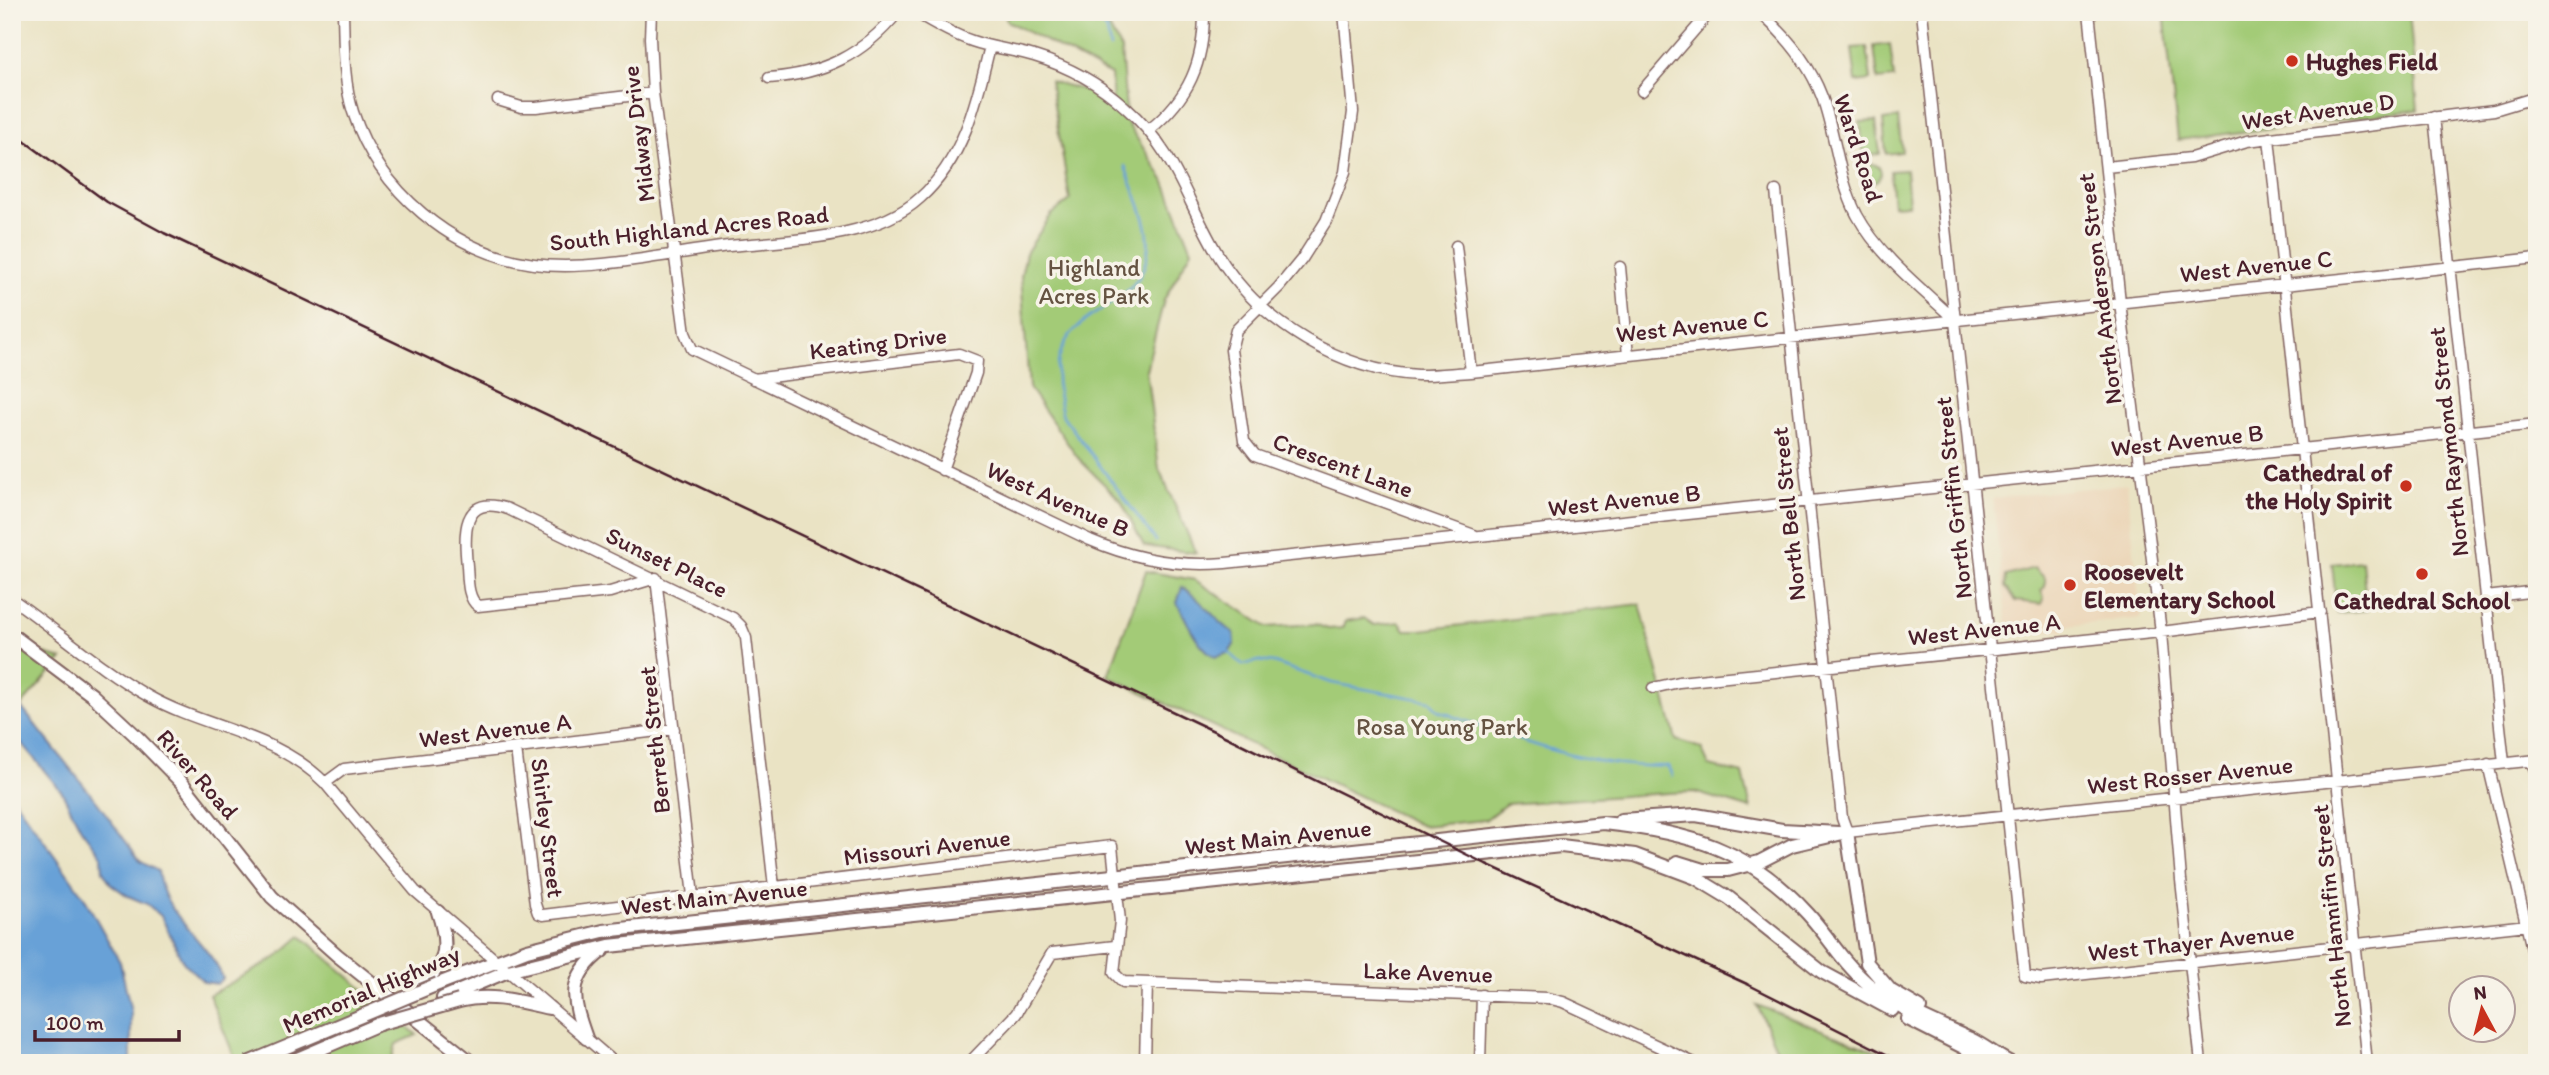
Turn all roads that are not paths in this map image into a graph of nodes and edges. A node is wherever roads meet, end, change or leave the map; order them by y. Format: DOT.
graph roads {
  1 [pos="343,12"];
  2 [pos="651,12"];
  3 [pos="898,12"];
  4 [pos="915,12"];
  5 [pos="1204,12"];
  6 [pos="1344,12"];
  7 [pos="1710,12"];
  8 [pos="1759,12"];
  9 [pos="1922,12"];
  10 [pos="2089,12"];
  11 [pos="990,46"];
  12 [pos="769,78"];
  13 [pos="1642,90"];
  14 [pos="653,93"];
  15 [pos="2537,97"];
  16 [pos="498,100"];
  17 [pos="2434,117"];
  18 [pos="1149,130"];
  19 [pos="2269,138"];
  20 [pos="2106,167"];
  21 [pos="1776,191"];
  22 [pos="1456,246"];
  23 [pos="673,252"];
  24 [pos="2537,258"];
  25 [pos="1620,267"];
  26 [pos="2450,267"];
  27 [pos="2285,284"];
  28 [pos="2120,302"];
  29 [pos="1262,304"];
  30 [pos="1955,320"];
  31 [pos="1791,336"];
  32 [pos="1628,355"];
  33 [pos="1471,372"];
  34 [pos="752,379"];
  35 [pos="2537,425"];
  36 [pos="2468,432"];
  37 [pos="2303,449"];
  38 [pos="2142,466"];
  39 [pos="942,470"];
  40 [pos="1973,484"];
  41 [pos="1807,502"];
  42 [pos="1478,537"];
  43 [pos="656,578"];
  44 [pos="2537,591"];
  45 [pos="2486,597"];
  46 [pos="12,599"];
  47 [pos="2320,612"];
  48 [pos="2161,632"];
  49 [pos="12,635"];
  50 [pos="1991,650"];
  51 [pos="1826,667"];
  52 [pos="1653,688"];
  53 [pos="674,729"];
  54 [pos="516,748"];
  55 [pos="2534,760"];
  56 [pos="2504,763"];
  57 [pos="2488,764"];
  58 [pos="2537,774"];
  59 [pos="2338,780"];
  60 [pos="326,783"];
  61 [pos="2175,797"];
  62 [pos="2008,815"];
  63 [pos="1603,823"];
  64 [pos="1843,833"];
  65 [pos="1578,847"];
  66 [pos="1748,865"];
  67 [pos="1116,875"];
  68 [pos="775,887"];
  69 [pos="1118,893"];
  70 [pos="693,897"];
  71 [pos="438,912"];
  72 [pos="538,913"];
  73 [pos="2537,918"];
  74 [pos="2526,922"];
  75 [pos="2533,937"];
  76 [pos="2355,945"];
  77 [pos="609,946"];
  78 [pos="1115,946"];
  79 [pos="495,960"];
  80 [pos="2190,963"];
  81 [pos="508,971"];
  82 [pos="2537,971"];
  83 [pos="2027,978"];
  84 [pos="1147,983"];
  85 [pos="1482,995"];
  86 [pos="406,997"];
  87 [pos="549,1008"];
  88 [pos="379,1024"];
  89 [pos="1959,1034"];
  90 [pos="586,1038"];
  91 [pos="1993,1055"];
  92 [pos="248,1063"];
  93 [pos="288,1063"];
  94 [pos="472,1063"];
  95 [pos="615,1063"];
  96 [pos="969,1063"];
  97 [pos="1145,1063"];
  98 [pos="1479,1063"];
  99 [pos="1694,1063"];
  100 [pos="2011,1063"];
  101 [pos="2201,1063"];
  102 [pos="2367,1063"];
  1 -- 23 [label="street, South Highland Acres Road"];
  2 -- 14 [label="street, Midway Drive"];
  3 -- 12 [label="street"];
  4 -- 11 [label="street, West Avenue C"];
  5 -- 18 [label="street"];
  6 -- 29 [label="street, Crescent Lane"];
  7 -- 13 [label="street"];
  8 -- 30 [label="street, Ward Road"];
  9 -- 30 [label="street, North Griffin Street"];
  10 -- 20 [label="street, North Anderson Street"];
  11 -- 18 [label="street, West Avenue C"];
  11 -- 23 [label="street, South Highland Acres Road"];
  14 -- 16 [label="street"];
  14 -- 23 [label="street, Midway Drive"];
  15 -- 17 [label="street, West Avenue D"];
  17 -- 19 [label="street, West Avenue D"];
  17 -- 26 [label="street, North Raymond Street"];
  18 -- 29 [label="street, West Avenue C"];
  19 -- 20 [label="street, West Avenue D"];
  19 -- 27 [label="street, North Hannifin Street"];
  20 -- 28 [label="street, North Anderson Street"];
  21 -- 31 [label="street, North Bell Street"];
  22 -- 33 [label="street"];
  23 -- 34 [label="street, Midway Drive"];
  24 -- 26 [label="street, West Avenue C"];
  25 -- 32 [label="street"];
  26 -- 27 [label="street, West Avenue C"];
  26 -- 36 [label="street, North Raymond Street"];
  27 -- 28 [label="street, West Avenue C"];
  27 -- 37 [label="street, North Hannifin Street"];
  28 -- 30 [label="street, West Avenue C"];
  28 -- 38 [label="street, North Anderson Street"];
  29 -- 33 [label="street, West Avenue C"];
  29 -- 42 [label="street, Crescent Lane"];
  30 -- 31 [label="street, West Avenue C"];
  30 -- 40 [label="street, North Griffin Street"];
  31 -- 32 [label="street, West Avenue C"];
  31 -- 41 [label="street, North Bell Street"];
  32 -- 33 [label="street, West Avenue C"];
  34 -- 39 [label="street, West Avenue B"];
  34 -- 39 [label="street, Keating Drive"];
  35 -- 36 [label="street, West Avenue B"];
  36 -- 37 [label="street, West Avenue B"];
  36 -- 45 [label="street, North Raymond Street"];
  37 -- 38 [label="street, West Avenue B"];
  37 -- 47 [label="street, North Hannifin Street"];
  38 -- 40 [label="street, West Avenue B"];
  38 -- 48 [label="street, North Anderson Street"];
  39 -- 42 [label="street, West Avenue B"];
  40 -- 41 [label="street, West Avenue B"];
  40 -- 50 [label="street, North Griffin Street"];
  41 -- 42 [label="street, West Avenue B"];
  41 -- 51 [label="street, North Bell Street"];
  43 -- 43 [label="street, Sunset Place"];
  43 -- 53 [label="street, Berreth Street"];
  43 -- 68 [label="street, Sunset Place"];
  44 -- 45 [label="street"];
  45 -- 56 [label="street, North Raymond Street"];
  46 -- 60 [label="street"];
  47 -- 48 [label="street, West Avenue A"];
  47 -- 59 [label="street, North Hannifin Street"];
  48 -- 50 [label="street, West Avenue A"];
  48 -- 61 [label="street, North Anderson Street"];
  49 -- 94 [label="main road, River Road"];
  50 -- 51 [label="street, West Avenue A"];
  50 -- 62 [label="street, North Griffin Street"];
  51 -- 52 [label="street, West Avenue A"];
  51 -- 64 [label="street, North Bell Street"];
  53 -- 54 [label="street, West Avenue A"];
  53 -- 70 [label="street, Berreth Street"];
  54 -- 60 [label="street, West Avenue A"];
  54 -- 72 [label="street, Shirley Street"];
  55 -- 56 [label="street, West Rosser Avenue"];
  55 -- 58 [label="street"];
  56 -- 57 [label="street, West Rosser Avenue"];
  57 -- 59 [label="street, West Rosser Avenue"];
  57 -- 74 [label="street"];
  59 -- 61 [label="street, West Rosser Avenue"];
  59 -- 76 [label="street, North Hannifin Street"];
  60 -- 71 [label="street"];
  61 -- 62 [label="street, West Rosser Avenue"];
  61 -- 80 [label="street, North Anderson Street"];
  62 -- 64 [label="street, West Rosser Avenue"];
  62 -- 83 [label="street, North Griffin Street"];
  63 -- 64 [label="main road"];
  63 -- 66 [label="main road, West Main Avenue"];
  63 -- 67 [label="main road, West Main Avenue"];
  64 -- 66 [label="main road"];
  64 -- 89 [label="main road"];
  65 -- 66 [label="main road"];
  65 -- 69 [label="main road, West Main Avenue"];
  65 -- 91 [label="main road, West Main Avenue"];
  66 -- 89 [label="main road, West Main Avenue"];
  67 -- 68 [label="street, Missouri Avenue"];
  67 -- 69 [label="street"];
  67 -- 79 [label="main road, West Main Avenue"];
  68 -- 70 [label="street, Missouri Avenue"];
  69 -- 77 [label="main road, West Main Avenue"];
  69 -- 78 [label="street"];
  70 -- 72 [label="street, Missouri Avenue"];
  71 -- 79 [label="street"];
  71 -- 86 [label="main road, bridge"];
  73 -- 74 [label="street, West Thayer Avenue"];
  74 -- 75 [label="street"];
  74 -- 76 [label="street, West Thayer Avenue"];
  75 -- 82 [label="street"];
  76 -- 80 [label="street, West Thayer Avenue"];
  76 -- 102 [label="street, North Hannifin Street"];
  77 -- 81 [label="main road, West Main Avenue"];
  77 -- 90 [label="main road"];
  78 -- 84 [label="street, Lake Avenue"];
  78 -- 96 [label="street"];
  79 -- 81 [label="street, Memorial Highway"];
  79 -- 86 [label="main road, Memorial Highway, bridge"];
  80 -- 83 [label="street, West Thayer Avenue"];
  80 -- 101 [label="street, North Anderson Street"];
  81 -- 87 [label="street, Memorial Highway"];
  81 -- 88 [label="main road, Memorial Highway, bridge"];
  84 -- 85 [label="street, Lake Avenue"];
  84 -- 97 [label="street"];
  85 -- 98 [label="street"];
  85 -- 99 [label="street, Lake Avenue"];
  86 -- 92 [label="main road, Memorial Highway, bridge"];
  87 -- 88 [label="main road, bridge"];
  87 -- 90 [label="street, Memorial Highway"];
  88 -- 93 [label="main road, Memorial Highway"];
  89 -- 91 [label="main road, West Main Avenue"];
  90 -- 95 [label="street, Memorial Highway"];
  91 -- 100 [label="main road, West Main Avenue"];
}
